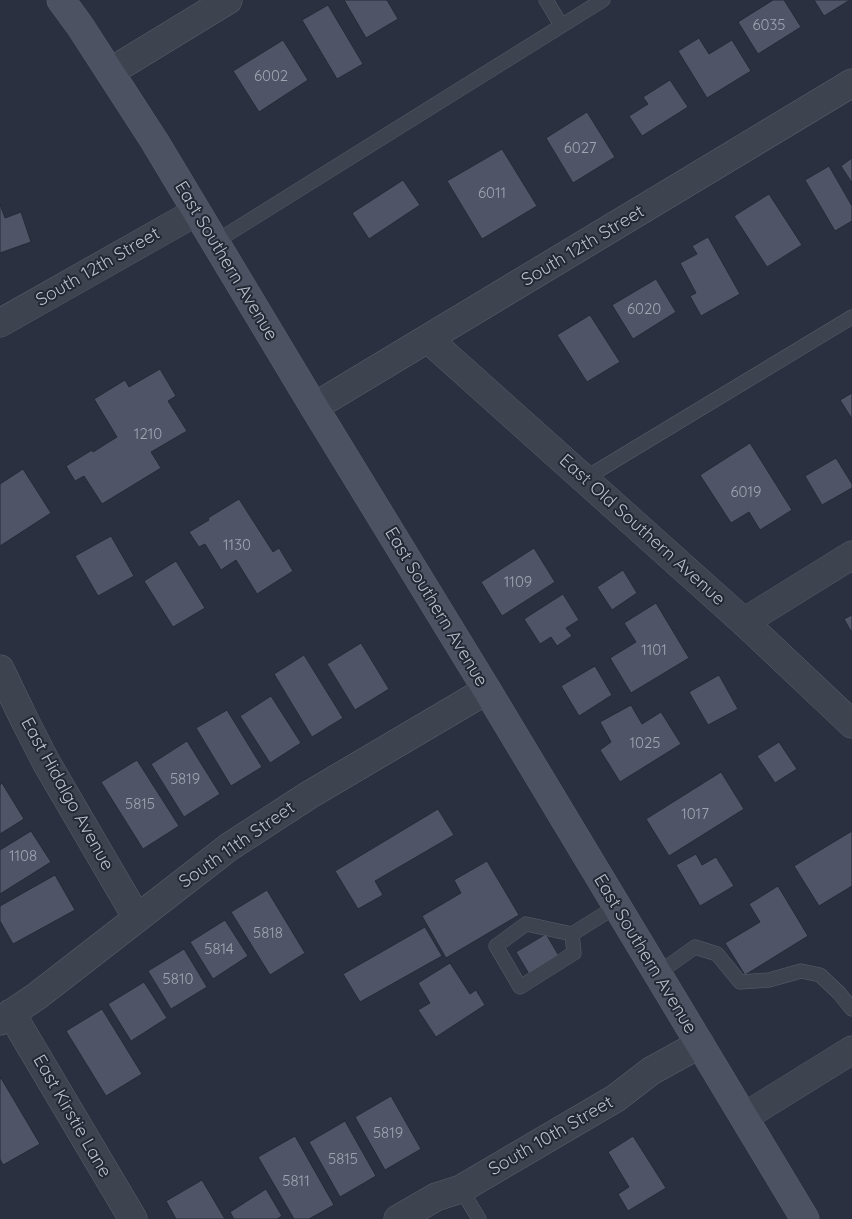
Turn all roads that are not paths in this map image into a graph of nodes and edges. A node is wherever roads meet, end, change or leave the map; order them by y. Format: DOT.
graph roads {
  1 [pos="61,0"];
  2 [pos="228,0"];
  3 [pos="546,0"];
  4 [pos="603,0"];
  5 [pos="562,26"];
  6 [pos="110,72"];
  7 [pos="852,83"];
  8 [pos="196,212"];
  9 [pos="215,242"];
  10 [pos="852,317"];
  11 [pos="0,323"];
  12 [pos="428,339"];
  13 [pos="314,407"];
  14 [pos="584,479"];
  15 [pos="852,556"];
  16 [pos="744,622"];
  17 [pos="0,669"];
  18 [pos="487,690"];
  19 [pos="852,724"];
  20 [pos="617,906"];
  21 [pos="137,918"];
  22 [pos="572,934"];
  23 [pos="657,974"];
  24 [pos="852,1009"];
  25 [pos="6,1017"];
  26 [pos="700,1044"];
  27 [pos="852,1050"];
  28 [pos="744,1117"];
  29 [pos="461,1189"];
  30 [pos="132,1219"];
  31 [pos="398,1219"];
  32 [pos="479,1219"];
  33 [pos="805,1219"];
  1 -- 6 [label="main road, East Southern Avenue"];
  2 -- 6 [label="street"];
  3 -- 5 [label="lane"];
  4 -- 5 [label="lane"];
  5 -- 9 [label="lane"];
  6 -- 8 [label="main road, East Southern Avenue"];
  7 -- 12 [label="street, South 12th Street"];
  8 -- 9 [label="main road, East Southern Avenue"];
  8 -- 11 [label="street, South 12th Street"];
  9 -- 13 [label="main road, East Southern Avenue"];
  10 -- 14 [label="lane"];
  12 -- 13 [label="street, South 12th Street"];
  12 -- 14 [label="street, East Old Southern Avenue"];
  13 -- 18 [label="main road, East Southern Avenue"];
  14 -- 16 [label="street, East Old Southern Avenue"];
  15 -- 16 [label="street"];
  16 -- 19 [label="street, East Old Southern Avenue"];
  17 -- 21 [label="street, East Hidalgo Avenue"];
  18 -- 20 [label="main road, East Southern Avenue"];
  18 -- 21 [label="street, South 11th Street"];
  20 -- 22 [label="lane"];
  20 -- 23 [label="main road, East Southern Avenue"];
  21 -- 25 [label="street, South 11th Street"];
  22 -- 22 [label="lane"];
  23 -- 24 [label="lane"];
  23 -- 26 [label="main road, East Southern Avenue"];
  25 -- 30 [label="street, East Kirstie Lane"];
  26 -- 28 [label="main road, East Southern Avenue"];
  26 -- 29 [label="street, South 10th Street"];
  27 -- 28 [label="street"];
  28 -- 33 [label="main road, East Southern Avenue"];
  29 -- 31 [label="street, South 10th Street"];
  29 -- 32 [label="lane"];
}
